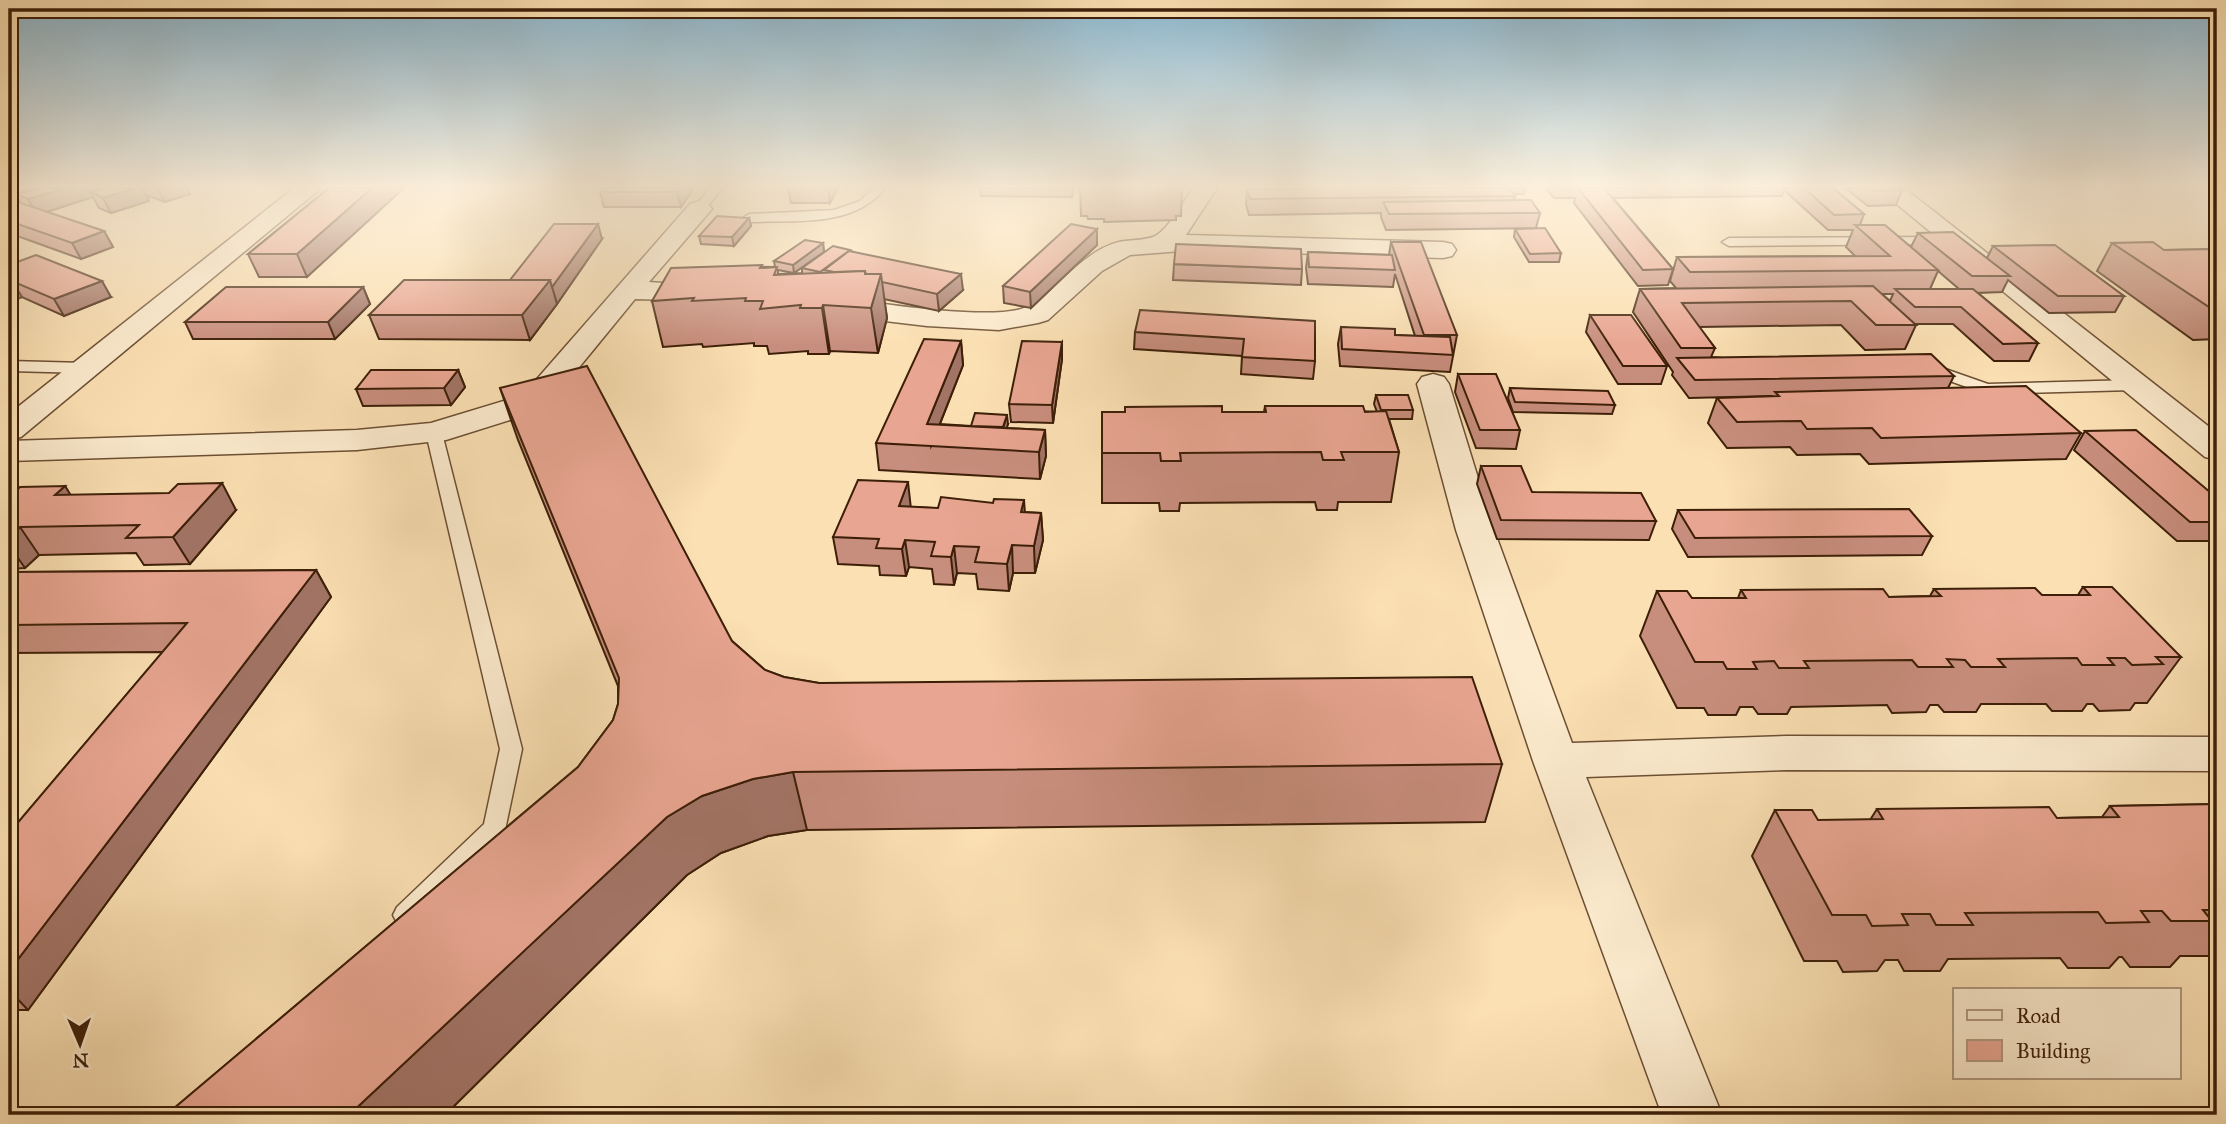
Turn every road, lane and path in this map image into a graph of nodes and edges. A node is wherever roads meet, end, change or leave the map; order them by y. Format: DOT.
graph roads {
  1 [pos="244,240"];
  2 [pos="670,240"];
  3 [pos="1166,240"];
  4 [pos="1904,240"];
  5 [pos="1955,240"];
  6 [pos="1729,242"];
  7 [pos="1162,244"];
  8 [pos="1443,250"];
  9 [pos="626,290"];
  10 [pos="737,295"];
  11 [pos="802,302"];
  12 [pos="9,366"];
  13 [pos="1911,367"];
  14 [pos="86,368"];
  15 [pos="1433,384"];
  16 [pos="2133,385"];
  17 [pos="9,430"];
  18 [pos="434,433"];
  19 [pos="2217,450"];
  20 [pos="9,451"];
  21 [pos="2217,754"];
  22 [pos="1556,761"];
  23 [pos="385,935"];
  24 [pos="1692,1115"];
  1 -- 14 [label="street"];
  2 -- 9 [label="street"];
  3 -- 7 [label="street"];
  4 -- 6 [label="lane"];
  5 -- 16 [label="street"];
  7 -- 8 [label="street"];
  7 -- 11 [label="street"];
  9 -- 10 [label="street"];
  9 -- 18 [label="street"];
  12 -- 14 [label="lane"];
  13 -- 16 [label="lane"];
  14 -- 17 [label="street"];
  15 -- 22 [label="street"];
  16 -- 19 [label="street"];
  18 -- 20 [label="street"];
  18 -- 23 [label="lane"];
  21 -- 22 [label="street"];
  22 -- 24 [label="street"];
}
